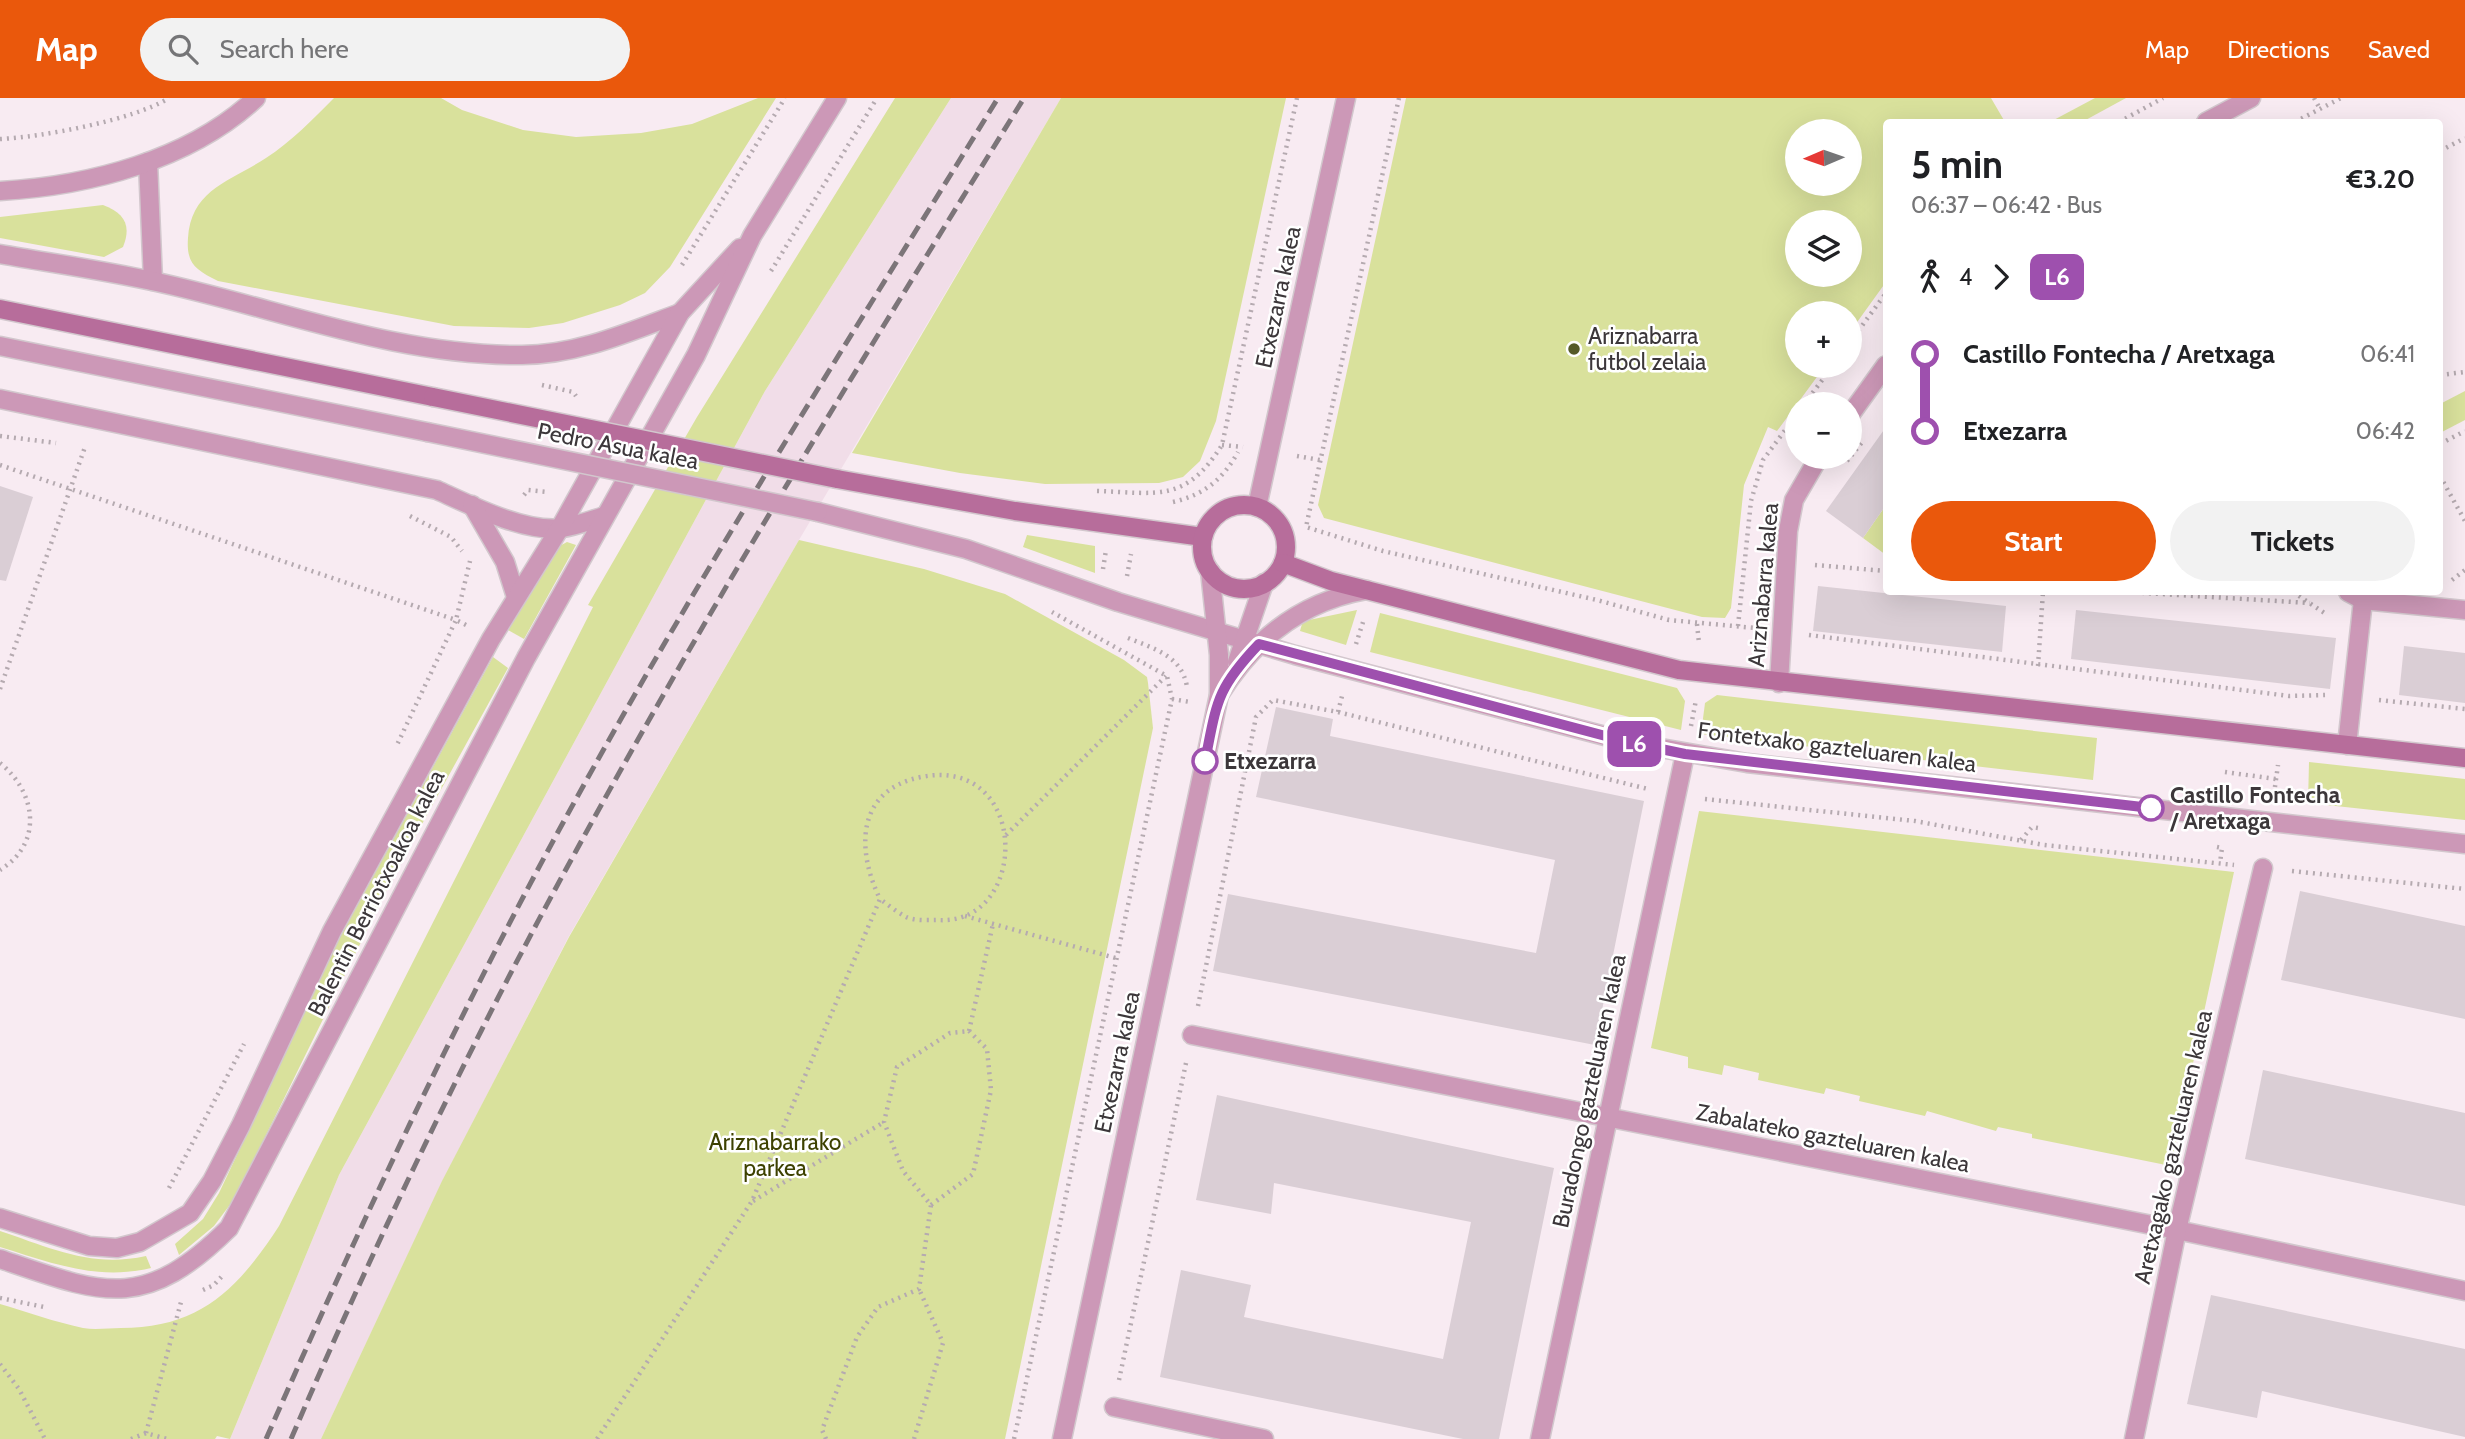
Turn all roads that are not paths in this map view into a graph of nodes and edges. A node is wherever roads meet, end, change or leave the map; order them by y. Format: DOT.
graph roads {
  1 [pos="256,98"];
  2 [pos="837,98"];
  3 [pos="1346,98"];
  4 [pos="2251,98"];
  5 [pos="2212,119"];
  6 [pos="148,162"];
  7 [pos="0,191"];
  8 [pos="752,236"];
  9 [pos="0,254"];
  10 [pos="153,281"];
  11 [pos="0,309"];
  12 [pos="680,313"];
  13 [pos="0,346"];
  14 [pos="1883,369"];
  15 [pos="1862,398"];
  16 [pos="0,399"];
  17 [pos="1812,469"];
  18 [pos="472,505"];
  19 [pos="1257,507"];
  20 [pos="604,516"];
  21 [pos="560,528"];
  22 [pos="1203,537"];
  23 [pos="1283,563"];
  24 [pos="1210,571"];
  25 [pos="1265,583"];
  26 [pos="1369,591"];
  27 [pos="2355,596"];
  28 [pos="516,597"];
  29 [pos="2465,610"];
  30 [pos="1216,632"];
  31 [pos="1252,642"];
  32 [pos="1779,683"];
  33 [pos="1219,695"];
  34 [pos="2347,745"];
  35 [pos="1685,754"];
  36 [pos="2465,758"];
  37 [pos="2465,844"];
  38 [pos="2263,868"];
  39 [pos="1192,1035"];
  40 [pos="1608,1119"];
  41 [pos="0,1218"];
  42 [pos="2177,1230"];
  43 [pos="0,1259"];
  44 [pos="2465,1291"];
  45 [pos="1114,1407"];
  46 [pos="1062,1439"];
  47 [pos="1264,1439"];
  48 [pos="1540,1439"];
  49 [pos="2134,1439"];
  1 -- 6 [label="street"];
  2 -- 8 [label="street"];
  3 -- 19 [label="street, Etxezarra kalea"];
  4 -- 5 [label="street"];
  6 -- 7 [label="street"];
  6 -- 10 [label="street"];
  8 -- 12 [label="street"];
  8 -- 20 [label="street, Balentin Berriotxoakoa kalea"];
  9 -- 10 [label="street"];
  10 -- 12 [label="street"];
  11 -- 22 [label="main road, Pedro Asua kalea, bridge"];
  12 -- 21 [label="street, Balentin Berriotxoakoa kalea"];
  13 -- 30 [label="street, Pedro Asua kalea, bridge"];
  14 -- 15 [label="street"];
  16 -- 18 [label="street"];
  17 -- 32 [label="street, Ariznabarra kalea"];
  18 -- 21 [label="street"];
  18 -- 28 [label="street"];
  19 -- 22 [label="main road"];
  19 -- 23 [label="main road"];
  20 -- 21 [label="street"];
  20 -- 43 [label="street, Balentin Berriotxoakoa kalea"];
  21 -- 28 [label="street, Balentin Berriotxoakoa kalea"];
  22 -- 24 [label="main road"];
  23 -- 25 [label="main road"];
  23 -- 26 [label="main road"];
  24 -- 25 [label="main road"];
  24 -- 30 [label="street, Etxezarra kalea"];
  25 -- 31 [label="street, Etxezarra kalea"];
  26 -- 31 [label="street, Etxezarra kalea"];
  26 -- 32 [label="main road"];
  27 -- 29 [label="street"];
  27 -- 34 [label="street"];
  28 -- 41 [label="street, Balentin Berriotxoakoa kalea"];
  30 -- 31 [label="street, Fontetxako gazteluaren kalea"];
  30 -- 33 [label="street, Etxezarra kalea"];
  31 -- 33 [label="street, Etxezarra kalea"];
  31 -- 35 [label="street, Fontetxako gazteluaren kalea"];
  32 -- 34 [label="main road"];
  33 -- 46 [label="street, Etxezarra kalea"];
  34 -- 36 [label="main road"];
  35 -- 37 [label="street, Fontetxako gazteluaren kalea"];
  35 -- 40 [label="street, Buradongo gazteluaren kalea"];
  38 -- 42 [label="street, Aretxagako gazteluaren kalea"];
  39 -- 40 [label="street, Zabalateko gazteluaren kalea"];
  40 -- 42 [label="street, Zabalateko gazteluaren kalea"];
  40 -- 48 [label="street, Buradongo gazteluaren kalea"];
  42 -- 44 [label="street, Zabalateko gazteluaren kalea"];
  42 -- 49 [label="street, Aretxagako gazteluaren kalea"];
  45 -- 47 [label="street"];
}
